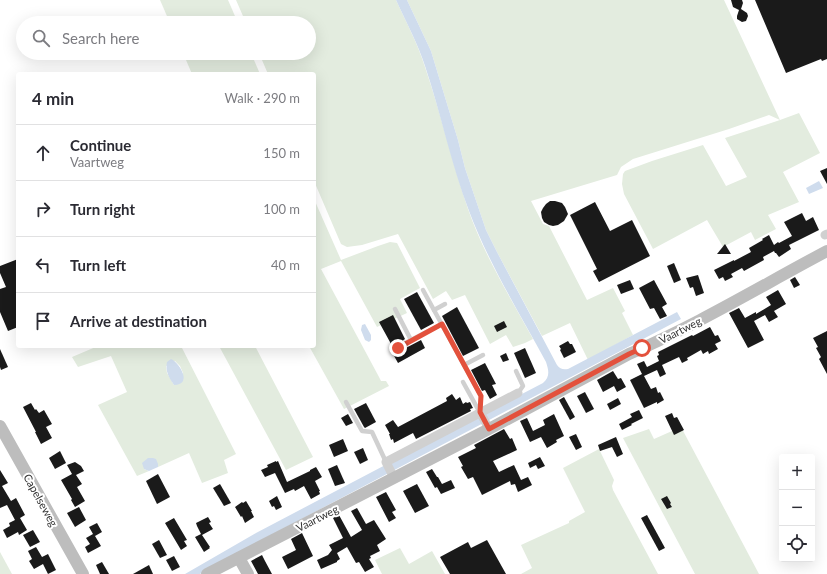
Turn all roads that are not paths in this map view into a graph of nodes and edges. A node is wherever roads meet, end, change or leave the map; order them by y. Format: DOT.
graph roads {
  1 [pos="827,251"];
  2 [pos="423,290"];
  3 [pos="445,304"];
  4 [pos="395,309"];
  5 [pos="434,310"];
  6 [pos="442,324"];
  7 [pos="411,340"];
  8 [pos="398,348"];
  9 [pos="483,355"];
  10 [pos="464,365"];
  11 [pos="516,371"];
  12 [pos="463,382"];
  13 [pos="518,392"];
  14 [pos="346,402"];
  15 [pos="484,420"];
  16 [pos="0,426"];
  17 [pos="390,469"];
  18 [pos="239,558"];
  19 [pos="83,574"];
  20 [pos="208,574"];
  21 [pos="248,574"];
  1 -- 15 [label="street, Vaartweg"];
  2 -- 5 [label="lane"];
  3 -- 5 [label="lane"];
  4 -- 7 [label="lane"];
  5 -- 6 [label="lane"];
  6 -- 7 [label="lane"];
  6 -- 10 [label="lane"];
  7 -- 8 [label="lane"];
  9 -- 10 [label="lane"];
  10 -- 15 [label="lane"];
  11 -- 13 [label="lane"];
  12 -- 15 [label="lane"];
  13 -- 15 [label="street, Vaartweg"];
  14 -- 17 [label="lane"];
  15 -- 17 [label="street, Vaartweg"];
  15 -- 17 [label="street, Vaartweg"];
  16 -- 19 [label="street, Capelseweg"];
  17 -- 18 [label="street, Vaartweg"];
  18 -- 20 [label="street, Vaartweg"];
  18 -- 21 [label="street"];
}
